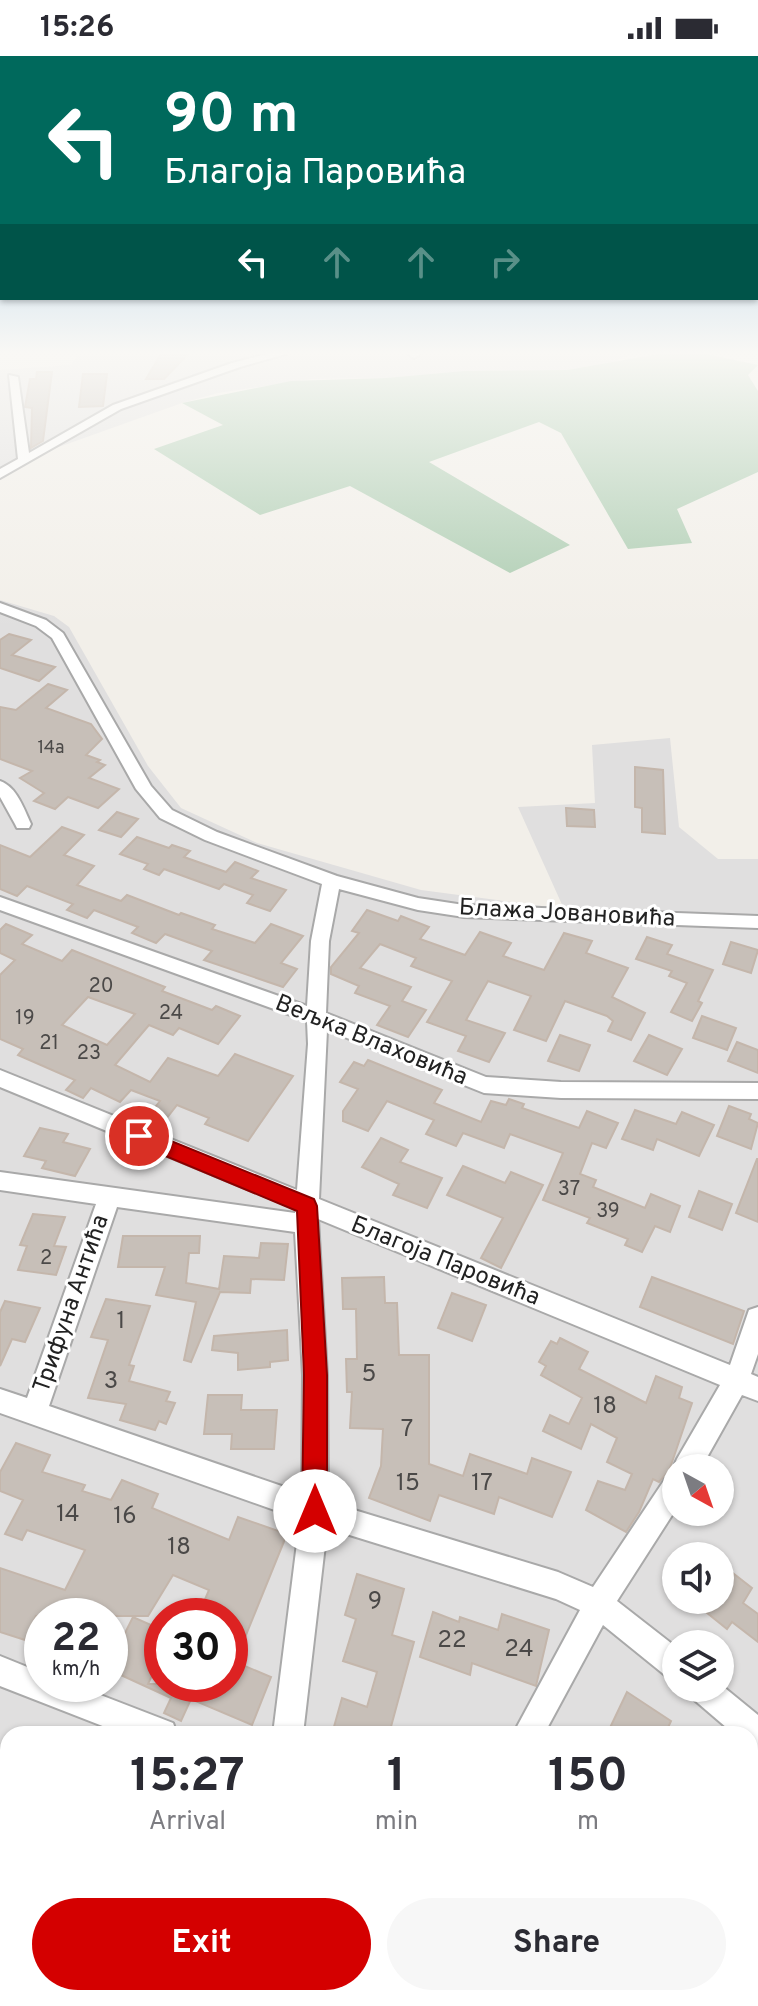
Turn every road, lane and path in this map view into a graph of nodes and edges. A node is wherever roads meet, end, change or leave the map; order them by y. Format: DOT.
graph roads {
  1 [pos="22,445"];
  2 [pos="52,445"];
  3 [pos="24,461"];
  4 [pos="0,474"];
  5 [pos="1,616"];
  6 [pos="0,786"];
  7 [pos="23,824"];
  8 [pos="332,881"];
  9 [pos="0,903"];
  10 [pos="758,922"];
  11 [pos="316,1017"];
  12 [pos="0,1078"];
  13 [pos="758,1091"];
  14 [pos="0,1181"];
  15 [pos="110,1195"];
  16 [pos="306,1215"];
  17 [pos="758,1318"];
  18 [pos="747,1385"];
  19 [pos="0,1401"];
  20 [pos="34,1413"];
  21 [pos="696,1454"];
  22 [pos="662,1507"];
  23 [pos="315,1511"];
  24 [pos="599,1604"];
  25 [pos="662,1655"];
  26 [pos="0,1671"];
  27 [pos="719,1702"];
  28 [pos="141,1726"];
  29 [pos="289,1726"];
  30 [pos="532,1726"];
  31 [pos="747,1726"];
  1 -- 3 [label="street"];
  2 -- 3 [label="street"];
  3 -- 4 [label="street"];
  5 -- 8 [label="street, Блажа Јовановића"];
  6 -- 7 [label="street"];
  8 -- 10 [label="street, Блажа Јовановића"];
  8 -- 11 [label="street"];
  9 -- 11 [label="street, Вељка Влаховића"];
  11 -- 13 [label="street, Вељка Влаховића"];
  11 -- 16 [label="street"];
  12 -- 16 [label="street, Благоја Паровића"];
  14 -- 15 [label="street"];
  15 -- 16 [label="street"];
  15 -- 20 [label="street, Трифуна Антића"];
  16 -- 18 [label="street, Благоја Паровића"];
  16 -- 23 [label="street"];
  17 -- 18 [label="street"];
  18 -- 21 [label="street"];
  19 -- 20 [label="street"];
  20 -- 23 [label="street"];
  22 -- 24 [label="street"];
  23 -- 24 [label="street"];
  23 -- 29 [label="street"];
  24 -- 25 [label="street"];
  24 -- 30 [label="street"];
  26 -- 28 [label="street"];
  27 -- 31 [label="street"];
}
